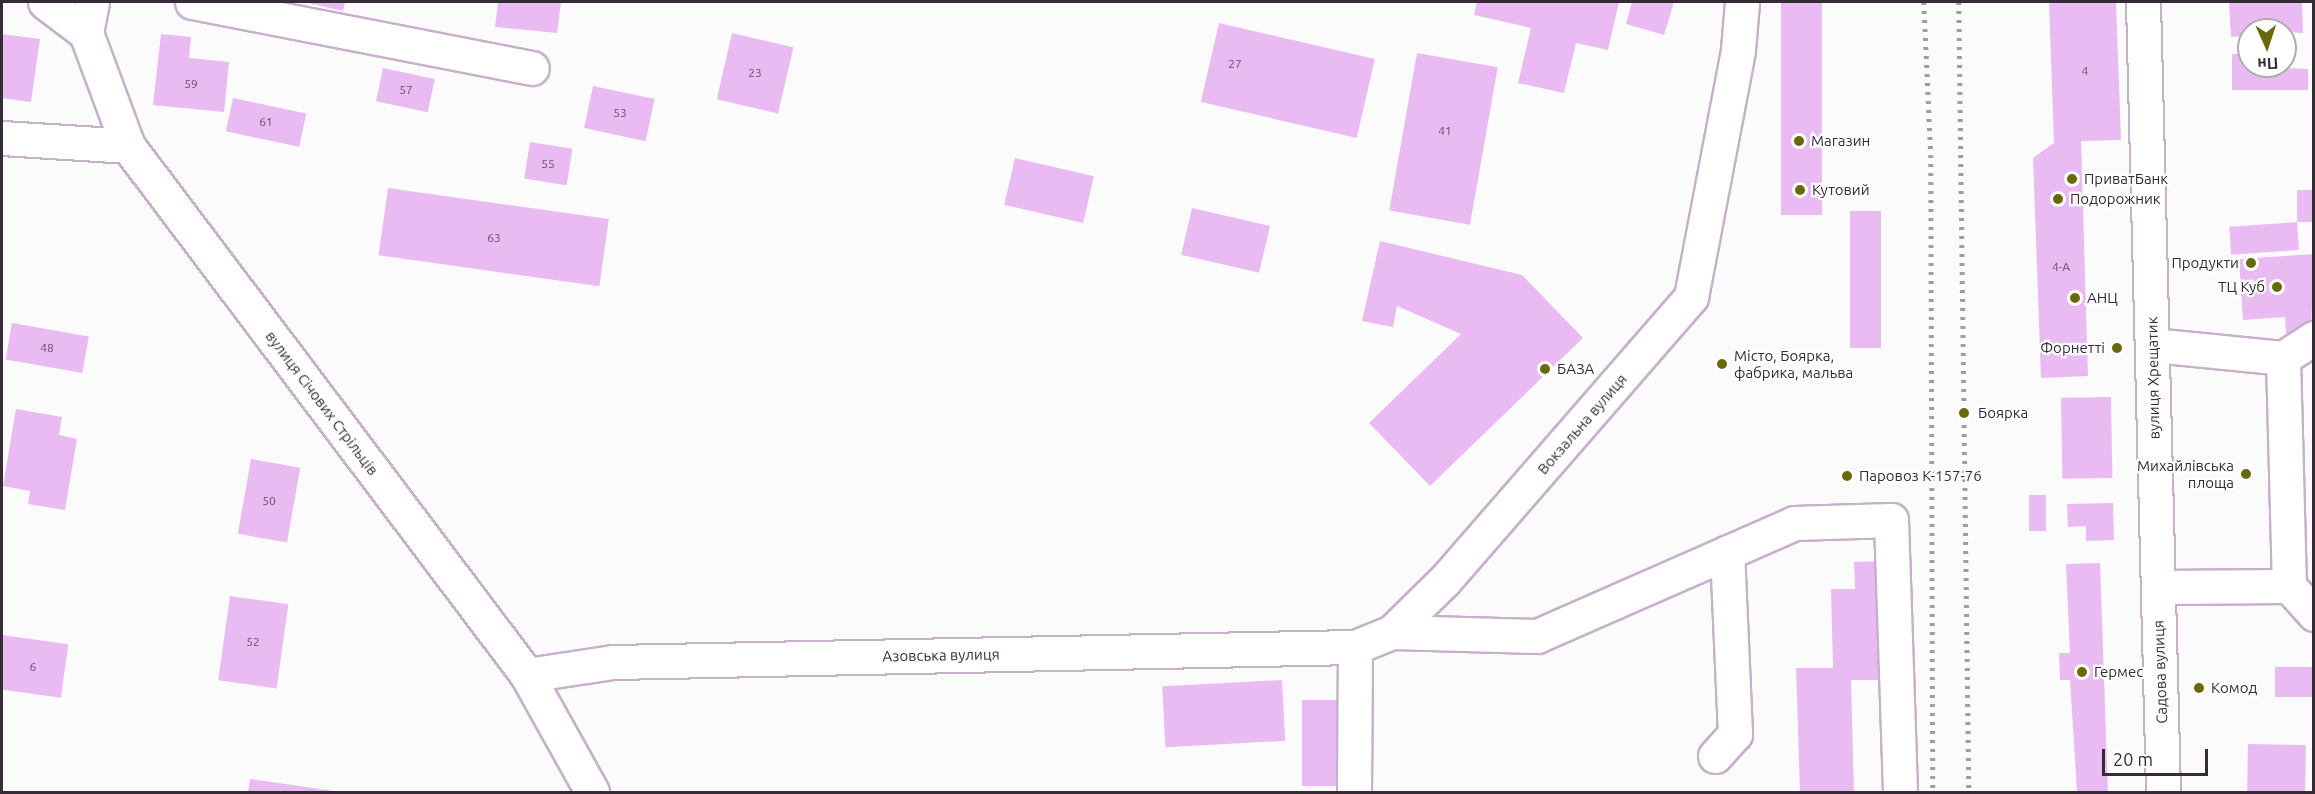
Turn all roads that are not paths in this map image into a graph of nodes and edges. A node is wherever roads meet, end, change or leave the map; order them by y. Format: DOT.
graph roads {
  1 [pos="45,2"];
  2 [pos="192,2"];
  3 [pos="1742,2"];
  4 [pos="2143,2"];
  5 [pos="89,17"];
  6 [pos="532,68"];
  7 [pos="2,138"];
  8 [pos="128,146"];
  9 [pos="2313,338"];
  10 [pos="2153,345"];
  11 [pos="2283,358"];
  12 [pos="1727,552"];
  13 [pos="2289,586"];
  14 [pos="2158,587"];
  15 [pos="2313,614"];
  16 [pos="1392,632"];
  17 [pos="1355,647"];
  18 [pos="527,675"];
  19 [pos="1715,756"];
  20 [pos="591,792"];
  21 [pos="1354,792"];
  22 [pos="1900,792"];
  23 [pos="2163,792"];
  1 -- 5 [label="street"];
  2 -- 6 [label="street"];
  3 -- 16 [label="street, Вокзальна вулиця"];
  4 -- 10 [label="street, вулиця Хрещатик"];
  5 -- 8 [label="street, вулиця Січових Стрільців"];
  7 -- 8 [label="street"];
  8 -- 18 [label="street, вулиця Січових Стрільців"];
  9 -- 11 [label="street"];
  10 -- 11 [label="street"];
  10 -- 14 [label="street, вулиця Хрещатик"];
  11 -- 13 [label="street"];
  12 -- 16 [label="street"];
  12 -- 19 [label="street"];
  12 -- 22 [label="street"];
  13 -- 14 [label="street"];
  13 -- 15 [label="street"];
  14 -- 23 [label="street, Садова вулиця"];
  16 -- 17 [label="street, Вокзальна вулиця"];
  17 -- 18 [label="street, Азовська вулиця"];
  17 -- 21 [label="street"];
  18 -- 20 [label="street, вулиця Січових Стрільців"];
}
